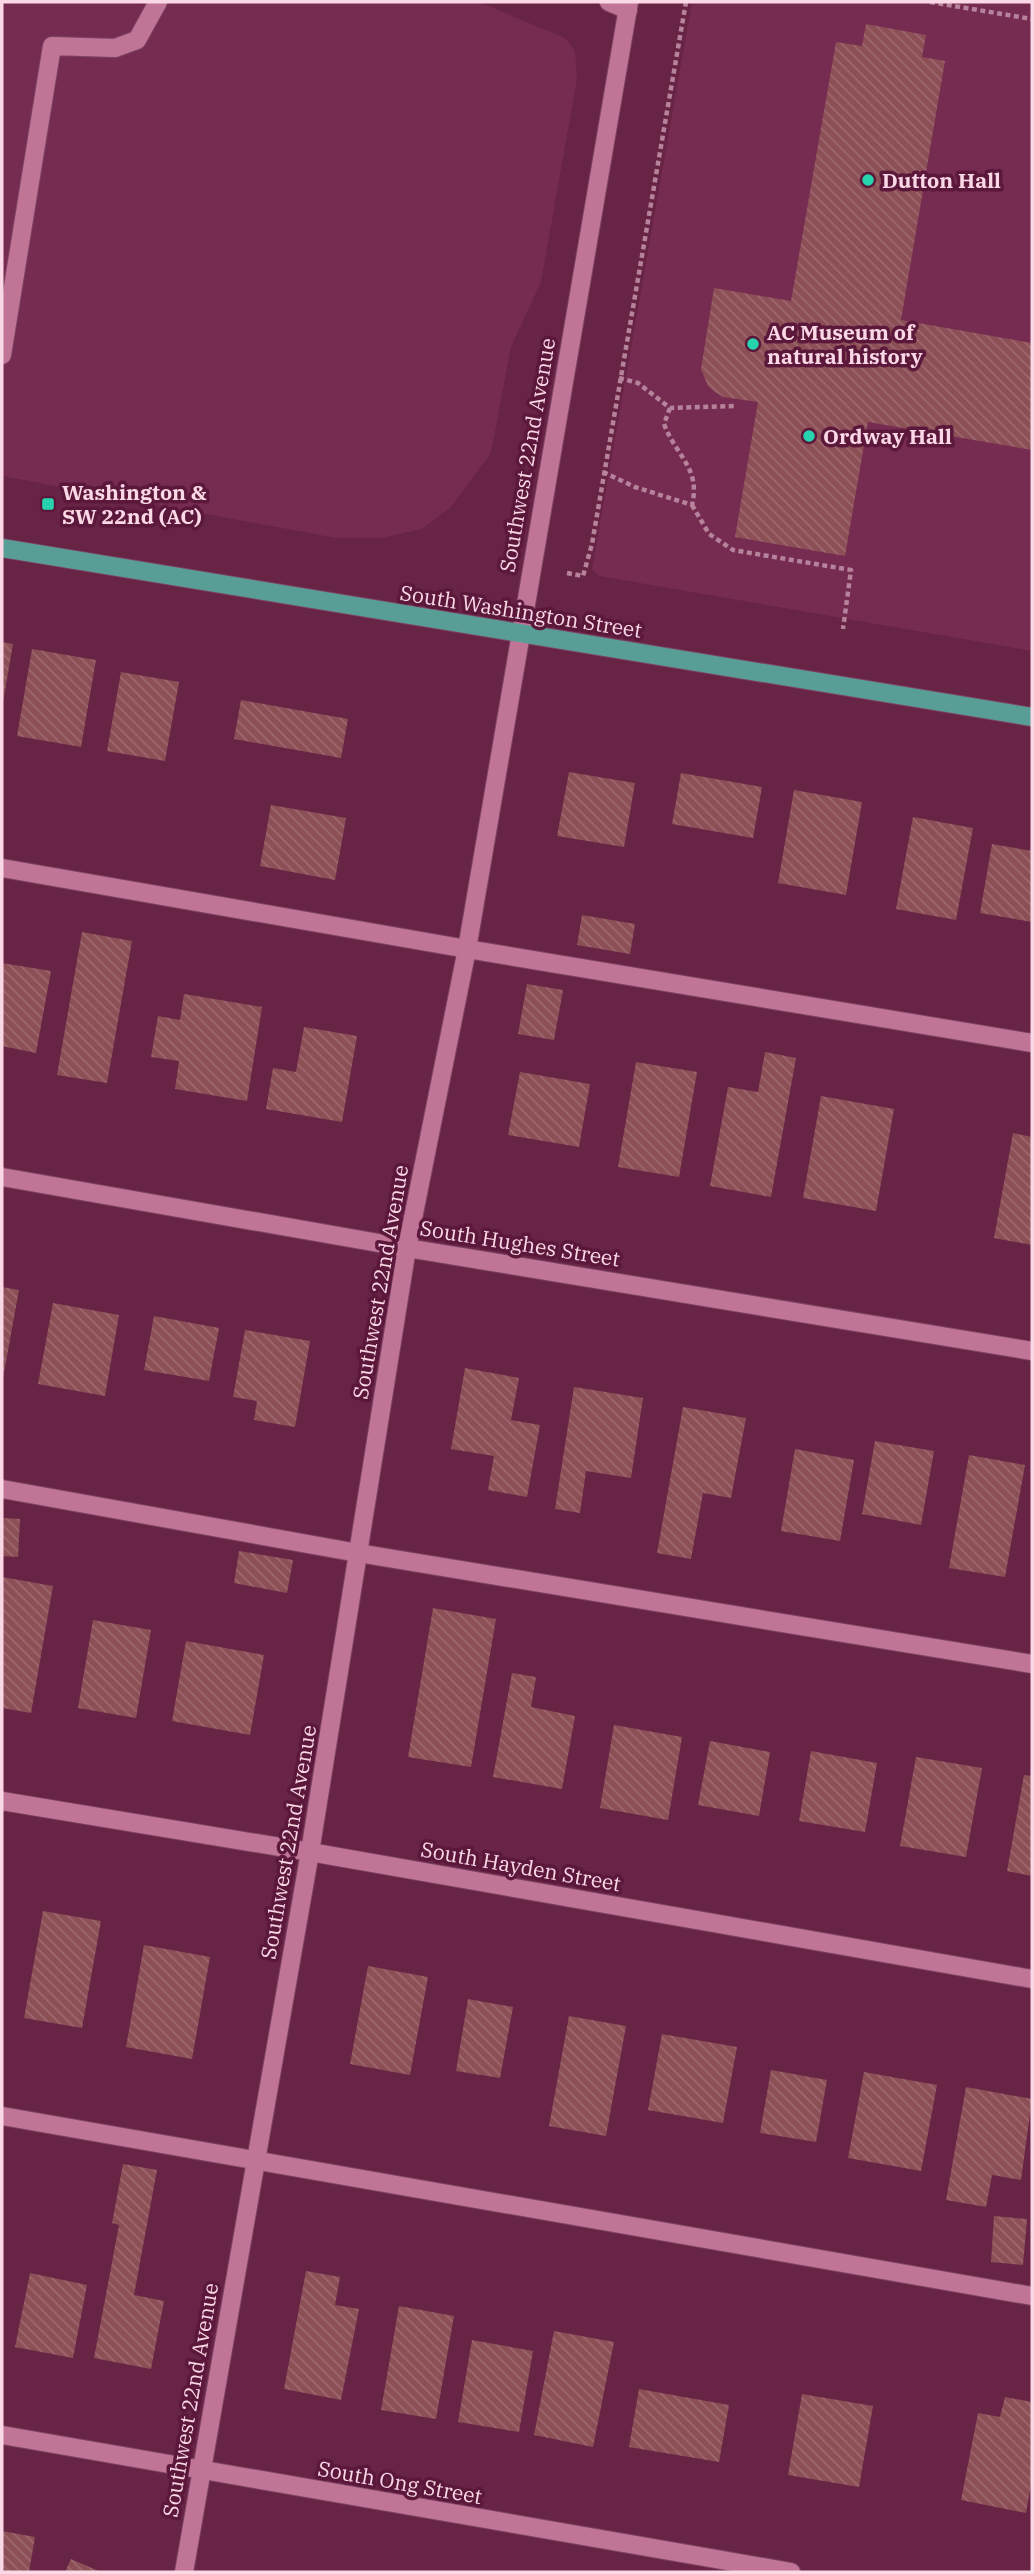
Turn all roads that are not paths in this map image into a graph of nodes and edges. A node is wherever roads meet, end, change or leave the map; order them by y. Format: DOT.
graph roads {
  1 [pos="158,2"];
  2 [pos="609,2"];
  3 [pos="628,6"];
  4 [pos="2,355"];
  5 [pos="2,548"];
  6 [pos="519,635"];
  7 [pos="1032,717"];
  8 [pos="2,868"];
  9 [pos="467,949"];
  10 [pos="1032,1043"];
  11 [pos="2,1177"];
  12 [pos="407,1248"];
  13 [pos="1032,1350"];
  14 [pos="2,1489"];
  15 [pos="358,1553"];
  16 [pos="1032,1664"];
  17 [pos="2,1801"];
  18 [pos="310,1852"];
  19 [pos="1032,1979"];
  20 [pos="2,2116"];
  21 [pos="256,2158"];
  22 [pos="1032,2296"];
  23 [pos="2,2435"];
  24 [pos="201,2470"];
  25 [pos="184,2572"];
  26 [pos="791,2572"];
  1 -- 4 [label="street"];
  2 -- 3 [label="street"];
  3 -- 6 [label="street, Southwest 22nd Avenue"];
  5 -- 6 [label="main road, South Washington Street"];
  6 -- 7 [label="main road, South Washington Street"];
  6 -- 9 [label="street, Southwest 22nd Avenue"];
  8 -- 9 [label="street"];
  9 -- 10 [label="street"];
  9 -- 12 [label="street, Southwest 22nd Avenue"];
  11 -- 12 [label="street, South Hughes Street"];
  12 -- 13 [label="street, South Hughes Street"];
  12 -- 15 [label="street, Southwest 22nd Avenue"];
  14 -- 15 [label="street"];
  15 -- 16 [label="street"];
  15 -- 18 [label="street, Southwest 22nd Avenue"];
  17 -- 18 [label="street, South Hayden Street"];
  18 -- 19 [label="street, South Hayden Street"];
  18 -- 21 [label="street, Southwest 22nd Avenue"];
  20 -- 21 [label="street"];
  21 -- 22 [label="street"];
  21 -- 24 [label="street, Southwest 22nd Avenue"];
  23 -- 24 [label="street, South Ong Street"];
  24 -- 25 [label="street, Southwest 22nd Avenue"];
  24 -- 26 [label="street, South Ong Street"];
}
